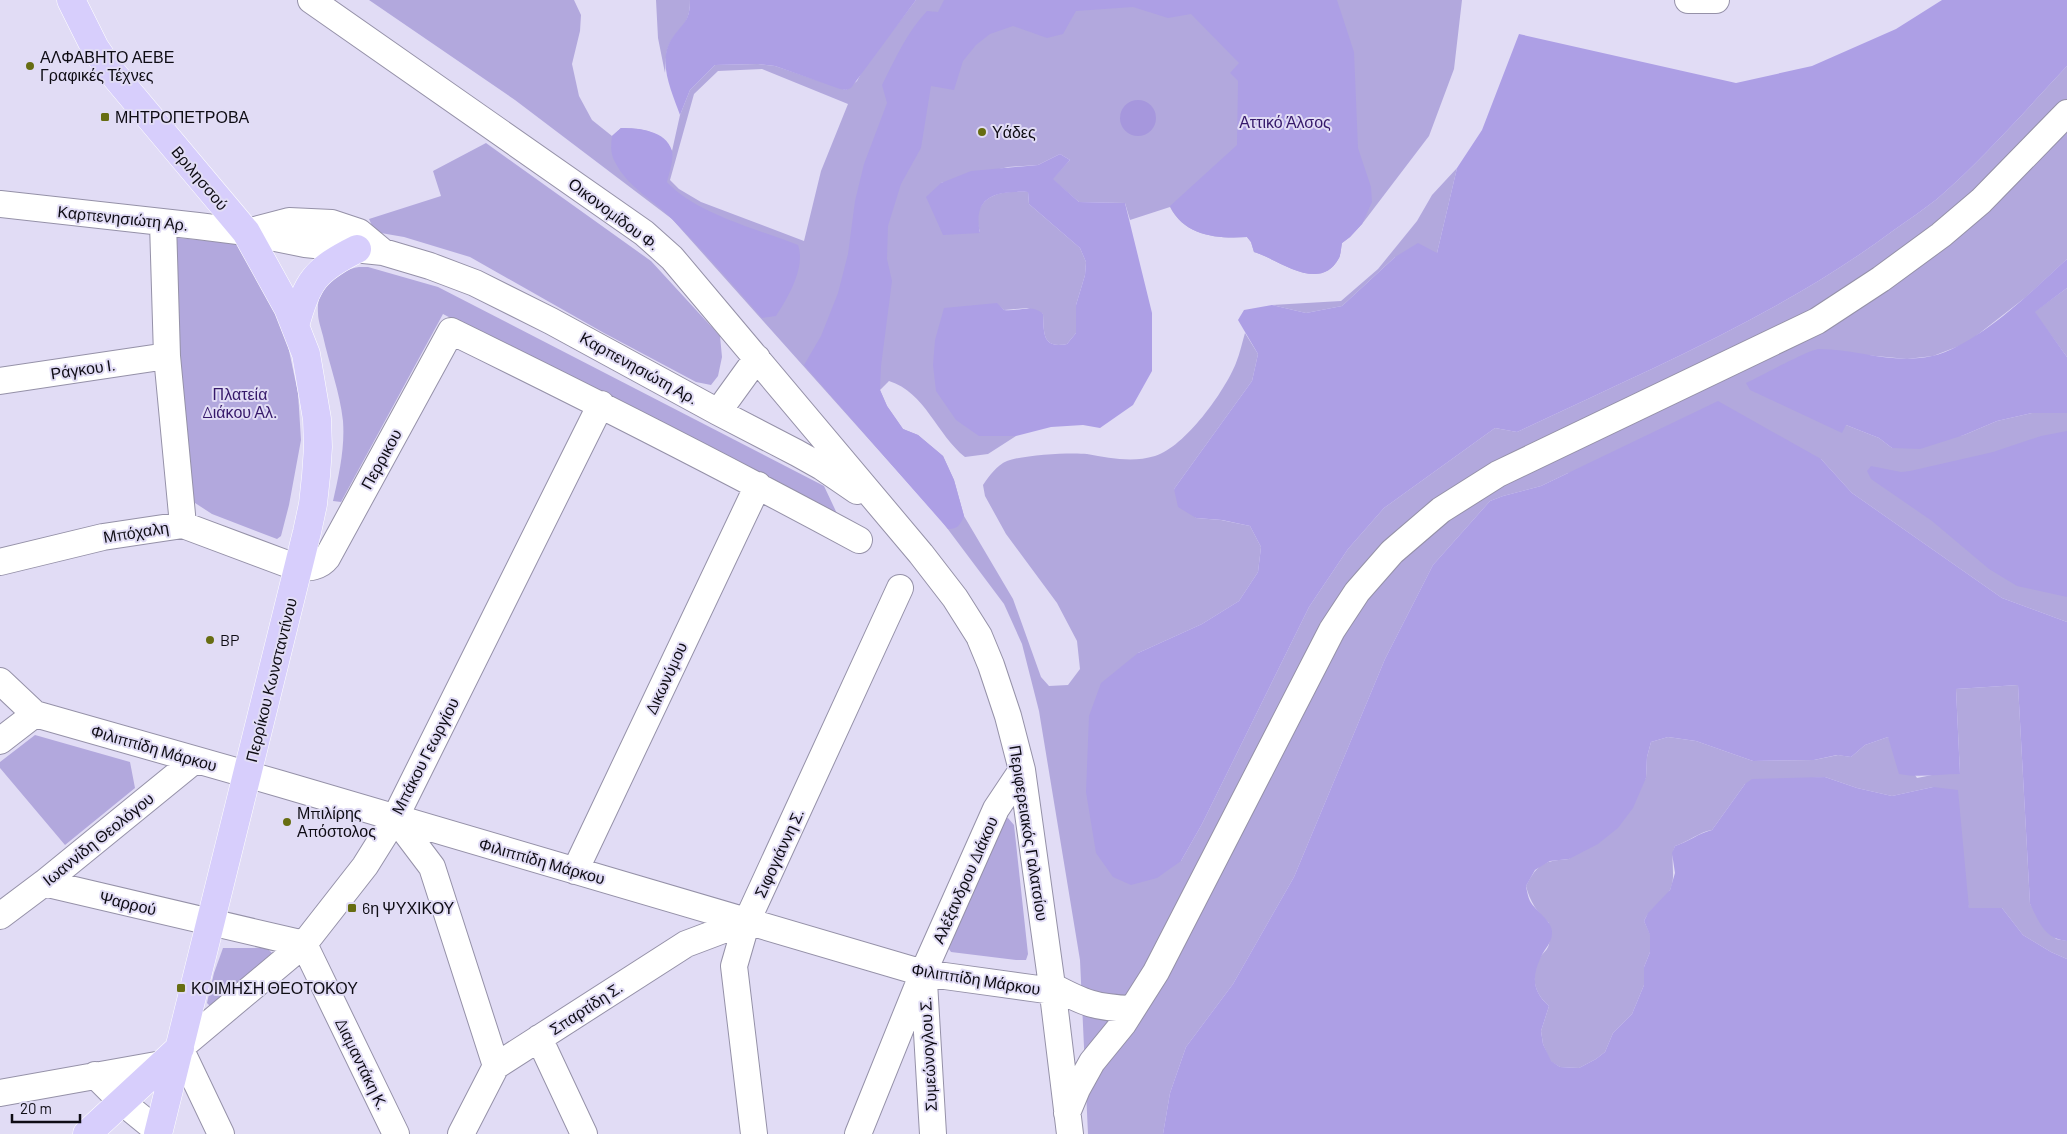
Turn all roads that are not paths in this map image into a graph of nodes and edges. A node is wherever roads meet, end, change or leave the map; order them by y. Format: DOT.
graph roads {
  1 [pos="71,0"];
  2 [pos="311,0"];
  3 [pos="1688,0"];
  4 [pos="1716,0"];
  5 [pos="2067,113"];
  6 [pos="0,204"];
  7 [pos="163,223"];
  8 [pos="246,232"];
  9 [pos="357,249"];
  10 [pos="383,252"];
  11 [pos="295,326"];
  12 [pos="167,356"];
  13 [pos="757,358"];
  14 [pos="0,381"];
  15 [pos="601,404"];
  16 [pos="718,412"];
  17 [pos="758,485"];
  18 [pos="882,508"];
  19 [pos="183,525"];
  20 [pos="859,540"];
  21 [pos="0,562"];
  22 [pos="298,568"];
  23 [pos="900,588"];
  24 [pos="0,681"];
  25 [pos="35,714"];
  26 [pos="0,741"];
  27 [pos="195,760"];
  28 [pos="1022,770"];
  29 [pos="247,774"];
  30 [pos="395,818"];
  31 [pos="575,871"];
  32 [pos="44,883"];
  33 [pos="0,916"];
  34 [pos="747,921"];
  35 [pos="211,922"];
  36 [pos="304,944"];
  37 [pos="923,974"];
  38 [pos="1053,988"];
  39 [pos="1132,1009"];
  40 [pos="539,1038"];
  41 [pos="171,1056"];
  42 [pos="496,1066"];
  43 [pos="95,1075"];
  44 [pos="0,1093"];
  45 [pos="122,1102"];
  46 [pos="1069,1123"];
  47 [pos="159,1133"];
  48 [pos="87,1134"];
  49 [pos="221,1134"];
  50 [pos="396,1134"];
  51 [pos="461,1134"];
  52 [pos="584,1134"];
  53 [pos="754,1134"];
  54 [pos="858,1134"];
  55 [pos="933,1134"];
  1 -- 8 [label="main road, Βριλησσού"];
  2 -- 13 [label="street, Οικονομίδου Φ."];
  3 -- 4 [label="street"];
  5 -- 39 [label="street"];
  6 -- 7 [label="street, Καρπενησιώτη Αρ."];
  7 -- 8 [label="street, Καρπενησιώτη Αρ."];
  7 -- 12 [label="street"];
  8 -- 9 [label="street, Καρπενησιώτη Αρ."];
  8 -- 10 [label="street, Καρπενησιώτη Αρ."];
  8 -- 11 [label="main road, Περρίκου Κωνσταντίνου"];
  9 -- 10 [label="street, Καρπενησιώτη Αρ."];
  9 -- 11 [label="main road"];
  10 -- 16 [label="street, Καρπενησιώτη Αρ."];
  11 -- 22 [label="main road, Περρίκου Κωνσταντίνου"];
  12 -- 14 [label="street, Ράγκου Ι."];
  12 -- 19 [label="street"];
  13 -- 16 [label="street"];
  13 -- 18 [label="street, Οικονομίδου Φ."];
  15 -- 17 [label="street"];
  15 -- 22 [label="street, Περρικου"];
  15 -- 30 [label="street, Μπάκου Γεωργίου"];
  16 -- 18 [label="street, Καρπενησιώτη Αρ."];
  17 -- 20 [label="street"];
  17 -- 31 [label="street, Δικωνύμου"];
  18 -- 28 [label="street, Περιφερειακός Γαλατσίου"];
  19 -- 21 [label="street, Μπόχαλη"];
  19 -- 22 [label="street, Μπόχαλη"];
  22 -- 29 [label="main road, Περρίκου Κωνσταντίνου"];
  23 -- 34 [label="street, Σιφογιάννη Σ."];
  24 -- 25 [label="street"];
  25 -- 26 [label="street"];
  25 -- 27 [label="street, Φιλιππίδη Μάρκου"];
  27 -- 29 [label="street, Φιλιππίδη Μάρκου"];
  27 -- 32 [label="street, Ιωαννίδη Θεολόγου"];
  28 -- 37 [label="street, Αλέξανδρου Διάκου"];
  28 -- 38 [label="street, Περιφερειακός Γαλατσίου"];
  29 -- 30 [label="street, Φιλιππίδη Μάρκου"];
  29 -- 35 [label="main road, Περρίκου Κωνσταντίνου"];
  30 -- 31 [label="street, Φιλιππίδη Μάρκου"];
  30 -- 36 [label="street, Μπάκου Γεωργίου"];
  30 -- 42 [label="street"];
  31 -- 34 [label="street, Φιλιππίδη Μάρκου"];
  32 -- 33 [label="street, Ιωαννίδη Θεολόγου"];
  32 -- 35 [label="street, Ψαρρού"];
  34 -- 37 [label="street, Φιλιππίδη Μάρκου"];
  34 -- 40 [label="street, Σπαρτίδη Σ."];
  34 -- 53 [label="street, Σιφογιάννη Σ."];
  35 -- 36 [label="street"];
  35 -- 41 [label="main road, Περρίκου Κωνσταντίνου"];
  36 -- 41 [label="street, Μπάκου Γεωργίου"];
  36 -- 50 [label="street, Διαμαντάκη Κ."];
  37 -- 38 [label="street, Φιλιππίδη Μάρκου"];
  37 -- 54 [label="street, Αλέξανδρου Διάκου"];
  37 -- 55 [label="street, Συμεώνογλου Σ."];
  38 -- 39 [label="street"];
  38 -- 46 [label="street, Περιφερειακός Γαλατσίου"];
  39 -- 46 [label="street"];
  40 -- 42 [label="street, Σπαρτίδη Σ."];
  40 -- 52 [label="street"];
  41 -- 43 [label="street"];
  41 -- 45 [label="main road, Μπάκου Γεωργίου"];
  41 -- 47 [label="main road, Περρίκου Κωνσταντίνου"];
  41 -- 49 [label="street"];
  42 -- 51 [label="street, Σπαρτίδη Σ."];
  43 -- 44 [label="street"];
  43 -- 45 [label="street"];
  45 -- 47 [label="street"];
  45 -- 48 [label="main road, Μπάκου Γεωργίου"];
}
